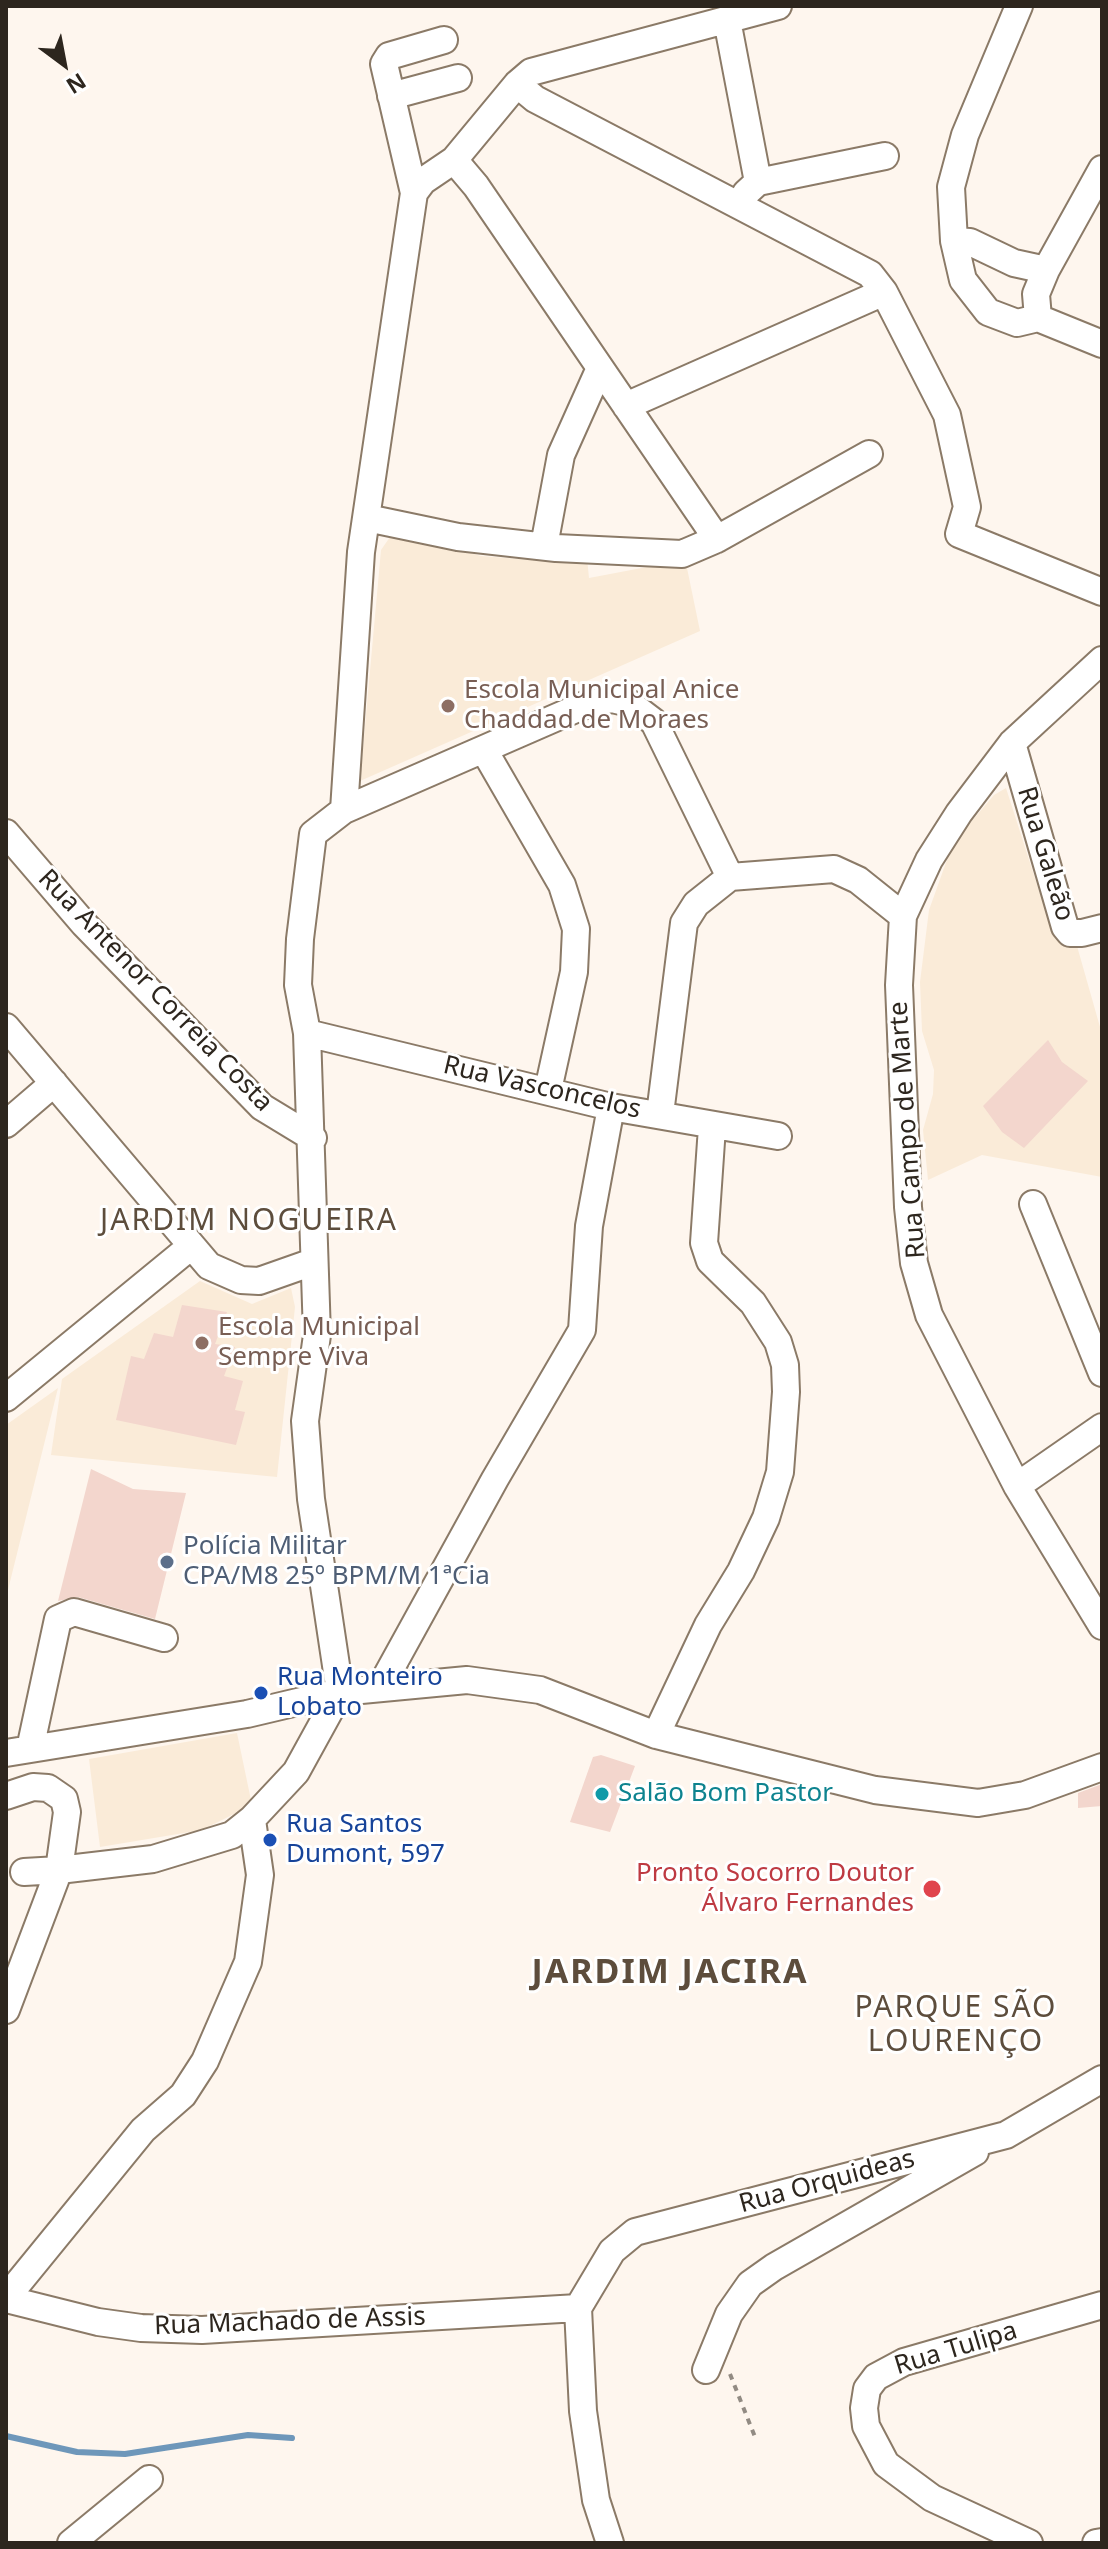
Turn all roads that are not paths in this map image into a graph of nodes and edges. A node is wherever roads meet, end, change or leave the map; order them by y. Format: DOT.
graph roads {
  1 [pos="778,6"];
  2 [pos="1019,6"];
  3 [pos="727,20"];
  4 [pos="444,40"];
  5 [pos="458,78"];
  6 [pos="517,84"];
  7 [pos="391,96"];
  8 [pos="885,156"];
  9 [pos="454,160"];
  10 [pos="1102,169"];
  11 [pos="758,182"];
  12 [pos="414,193"];
  13 [pos="735,203"];
  14 [pos="954,241"];
  15 [pos="1046,270"];
  16 [pos="884,292"];
  17 [pos="1038,318"];
  18 [pos="1102,344"];
  19 [pos="600,368"];
  20 [pos="626,406"];
  21 [pos="869,454"];
  22 [pos="367,518"];
  23 [pos="717,539"];
  24 [pos="544,546"];
  25 [pos="1102,592"];
  26 [pos="1102,660"];
  27 [pos="1012,743"];
  28 [pos="484,750"];
  29 [pos="344,810"];
  30 [pos="6,833"];
  31 [pos="730,877"];
  32 [pos="903,916"];
  33 [pos="1102,928"];
  34 [pos="6,1027"];
  35 [pos="307,1033"];
  36 [pos="54,1083"];
  37 [pos="548,1090"];
  38 [pos="611,1107"];
  39 [pos="660,1114"];
  40 [pos="6,1124"];
  41 [pos="712,1127"];
  42 [pos="778,1136"];
  43 [pos="313,1138"];
  44 [pos="1033,1204"];
  45 [pos="190,1247"];
  46 [pos="313,1262"];
  47 [pos="1102,1373"];
  48 [pos="6,1398"];
  49 [pos="1102,1427"];
  50 [pos="1017,1486"];
  51 [pos="1102,1626"];
  52 [pos="164,1638"];
  53 [pos="381,1686"];
  54 [pos="340,1692"];
  55 [pos="656,1735"];
  56 [pos="18,1751"];
  57 [pos="1102,1767"];
  58 [pos="6,1796"];
  59 [pos="252,1820"];
  60 [pos="59,1870"];
  61 [pos="24,1872"];
  62 [pos="6,2010"];
  63 [pos="1102,2079"];
  64 [pos="1006,2135"];
  65 [pos="6,2298"];
  66 [pos="1102,2305"];
  67 [pos="578,2308"];
  68 [pos="706,2370"];
  69 [pos="149,2479"];
  70 [pos="71,2543"];
  71 [pos="610,2543"];
  72 [pos="1029,2543"];
  1 -- 3 [label="street"];
  2 -- 14 [label="street"];
  3 -- 6 [label="street"];
  3 -- 11 [label="street"];
  4 -- 7 [label="street"];
  5 -- 7 [label="street"];
  6 -- 9 [label="street"];
  6 -- 13 [label="street"];
  7 -- 12 [label="street"];
  8 -- 11 [label="street"];
  9 -- 12 [label="street"];
  9 -- 19 [label="street"];
  10 -- 15 [label="street"];
  11 -- 13 [label="street"];
  12 -- 22 [label="street"];
  13 -- 16 [label="street"];
  14 -- 15 [label="street"];
  14 -- 17 [label="street"];
  15 -- 17 [label="street"];
  16 -- 20 [label="street"];
  16 -- 25 [label="street"];
  17 -- 18 [label="street"];
  19 -- 20 [label="street"];
  19 -- 24 [label="street"];
  20 -- 23 [label="street"];
  21 -- 23 [label="street"];
  22 -- 24 [label="street"];
  22 -- 29 [label="street"];
  23 -- 24 [label="street"];
  26 -- 27 [label="street, Rua Campo de Marte"];
  27 -- 32 [label="street, Rua Campo de Marte"];
  27 -- 33 [label="street, Rua Galeão"];
  28 -- 29 [label="street"];
  28 -- 31 [label="street"];
  28 -- 37 [label="street"];
  29 -- 35 [label="street"];
  30 -- 43 [label="street, Rua Antenor Correia Costa"];
  31 -- 32 [label="street"];
  31 -- 39 [label="street"];
  32 -- 50 [label="street, Rua Campo de Marte"];
  34 -- 36 [label="street"];
  35 -- 37 [label="street, Rua Vasconcelos"];
  35 -- 43 [label="street"];
  36 -- 40 [label="street"];
  36 -- 45 [label="street"];
  37 -- 38 [label="street, Rua Vasconcelos"];
  38 -- 39 [label="street, Rua Vasconcelos"];
  38 -- 53 [label="street"];
  39 -- 41 [label="street, Rua Vasconcelos"];
  41 -- 42 [label="street, Rua Vasconcelos"];
  41 -- 55 [label="street"];
  43 -- 46 [label="street"];
  44 -- 47 [label="street"];
  45 -- 46 [label="street"];
  45 -- 48 [label="street"];
  46 -- 54 [label="street"];
  49 -- 50 [label="street"];
  50 -- 51 [label="street, Rua Campo de Marte"];
  52 -- 56 [label="street"];
  53 -- 54 [label="street"];
  53 -- 55 [label="street"];
  54 -- 56 [label="street"];
  54 -- 59 [label="street"];
  55 -- 57 [label="street"];
  58 -- 60 [label="street"];
  59 -- 60 [label="street"];
  59 -- 65 [label="street, Rua Machado de Assis"];
  60 -- 61 [label="street"];
  60 -- 62 [label="street"];
  63 -- 64 [label="street, Rua Orquideas"];
  64 -- 67 [label="street, Rua Orquideas"];
  64 -- 68 [label="street"];
  65 -- 67 [label="street, Rua Machado de Assis"];
  66 -- 72 [label="street, Rua Tulipa"];
  67 -- 71 [label="street"];
  69 -- 70 [label="street"];
}
